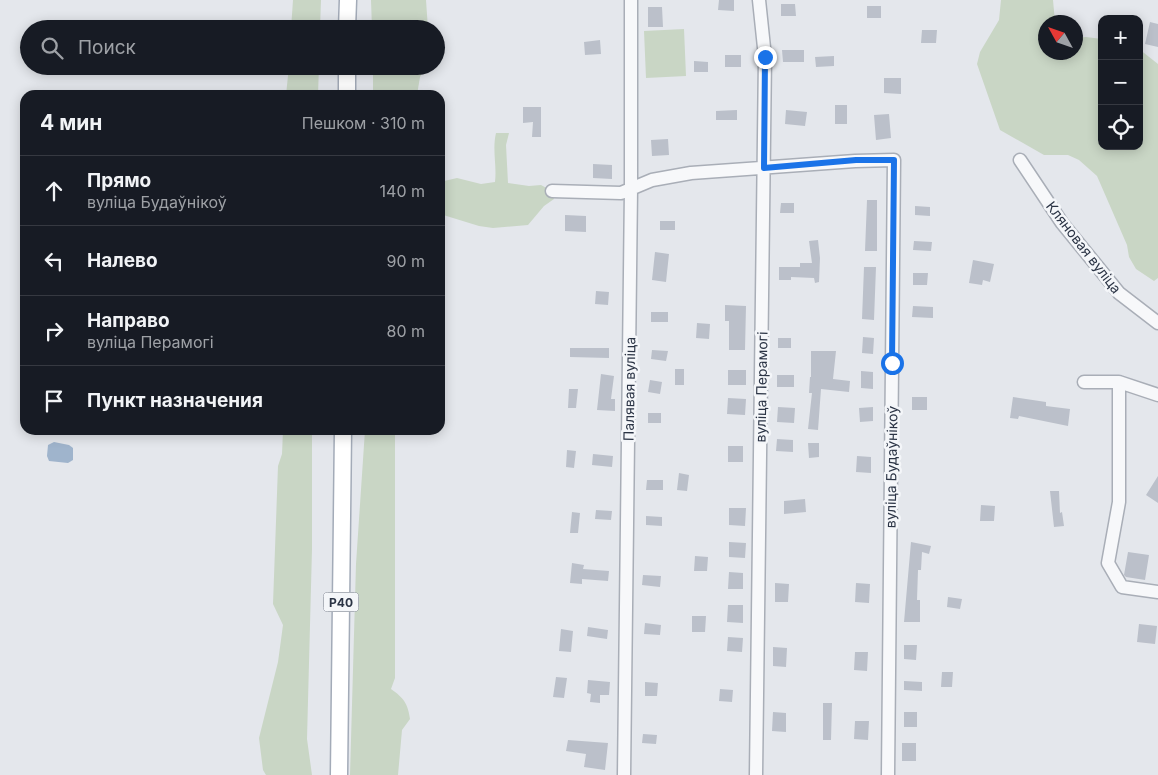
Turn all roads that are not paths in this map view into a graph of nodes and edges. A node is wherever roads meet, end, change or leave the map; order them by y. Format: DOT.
graph roads {
  1 [pos="348,0"];
  2 [pos="759,0"];
  3 [pos="632,2"];
  4 [pos="347,20"];
  5 [pos="347,75"];
  6 [pos="346,90"];
  7 [pos="1020,160"];
  8 [pos="764,168"];
  9 [pos="631,189"];
  10 [pos="552,191"];
  11 [pos="1158,323"];
  12 [pos="1084,382"];
  13 [pos="1119,382"];
  14 [pos="1158,395"];
  15 [pos="343,435"];
  16 [pos="1158,592"];
  17 [pos="339,775"];
  18 [pos="624,775"];
  19 [pos="756,775"];
  20 [pos="888,775"];
  1 -- 4 [label="main road"];
  2 -- 8 [label="street, вуліца Перамогі"];
  3 -- 9 [label="street, Палявая вуліца"];
  5 -- 6 [label="main road"];
  7 -- 11 [label="street, Кляновая вуліца"];
  8 -- 9 [label="street"];
  8 -- 19 [label="street, вуліца Перамогі"];
  8 -- 20 [label="street, вуліца Будаўнікоў"];
  9 -- 10 [label="street"];
  9 -- 18 [label="street, Палявая вуліца"];
  12 -- 13 [label="street"];
  13 -- 14 [label="street"];
  13 -- 16 [label="street"];
  15 -- 17 [label="main road, Р40"];
}
